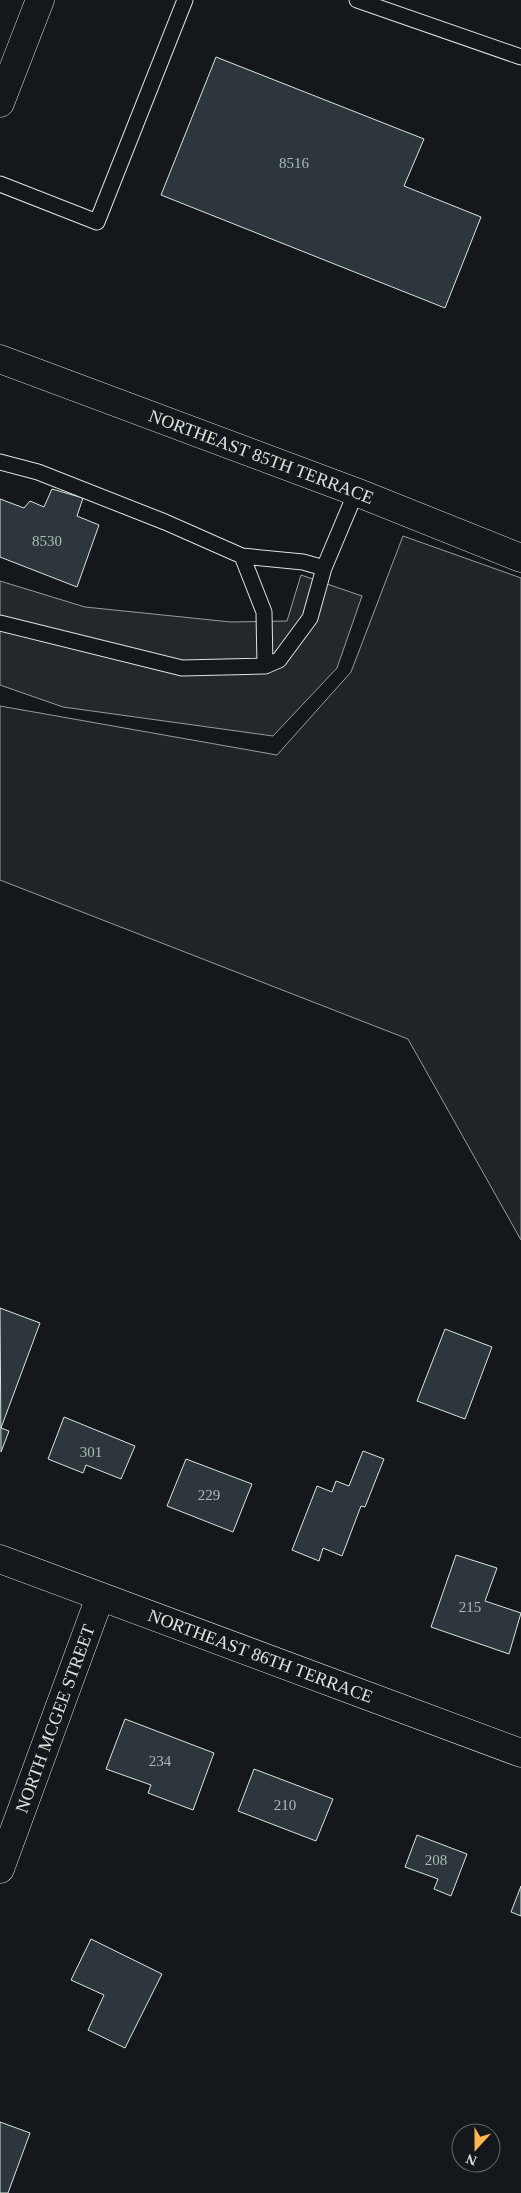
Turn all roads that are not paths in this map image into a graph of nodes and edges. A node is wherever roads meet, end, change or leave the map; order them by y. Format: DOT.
graph roads {
  1 [pos="40,0"];
  2 [pos="185,0"];
  3 [pos="357,0"];
  4 [pos="521,57"];
  5 [pos="0,103"];
  6 [pos="0,184"];
  7 [pos="0,359"];
  8 [pos="0,462"];
  9 [pos="356,492"];
  10 [pos="242,556"];
  11 [pos="521,558"];
  12 [pos="324,568"];
  13 [pos="0,623"];
  14 [pos="265,666"];
  15 [pos="0,1559"];
  16 [pos="100,1597"];
  17 [pos="521,1753"];
  18 [pos="0,1869"];
  1 -- 5 [label="street"];
  2 -- 6 [label="lane"];
  3 -- 4 [label="lane"];
  7 -- 9 [label="street, NORTHEAST 85TH TERRACE"];
  8 -- 10 [label="lane"];
  9 -- 11 [label="street, NORTHEAST 85TH TERRACE"];
  9 -- 12 [label="lane"];
  10 -- 12 [label="lane"];
  10 -- 14 [label="lane"];
  12 -- 14 [label="lane"];
  13 -- 14 [label="lane"];
  15 -- 16 [label="street, NORTHEAST 86TH TERRACE"];
  16 -- 17 [label="street, NORTHEAST 86TH TERRACE"];
  16 -- 18 [label="street, NORTH MCGEE STREET"];
}
